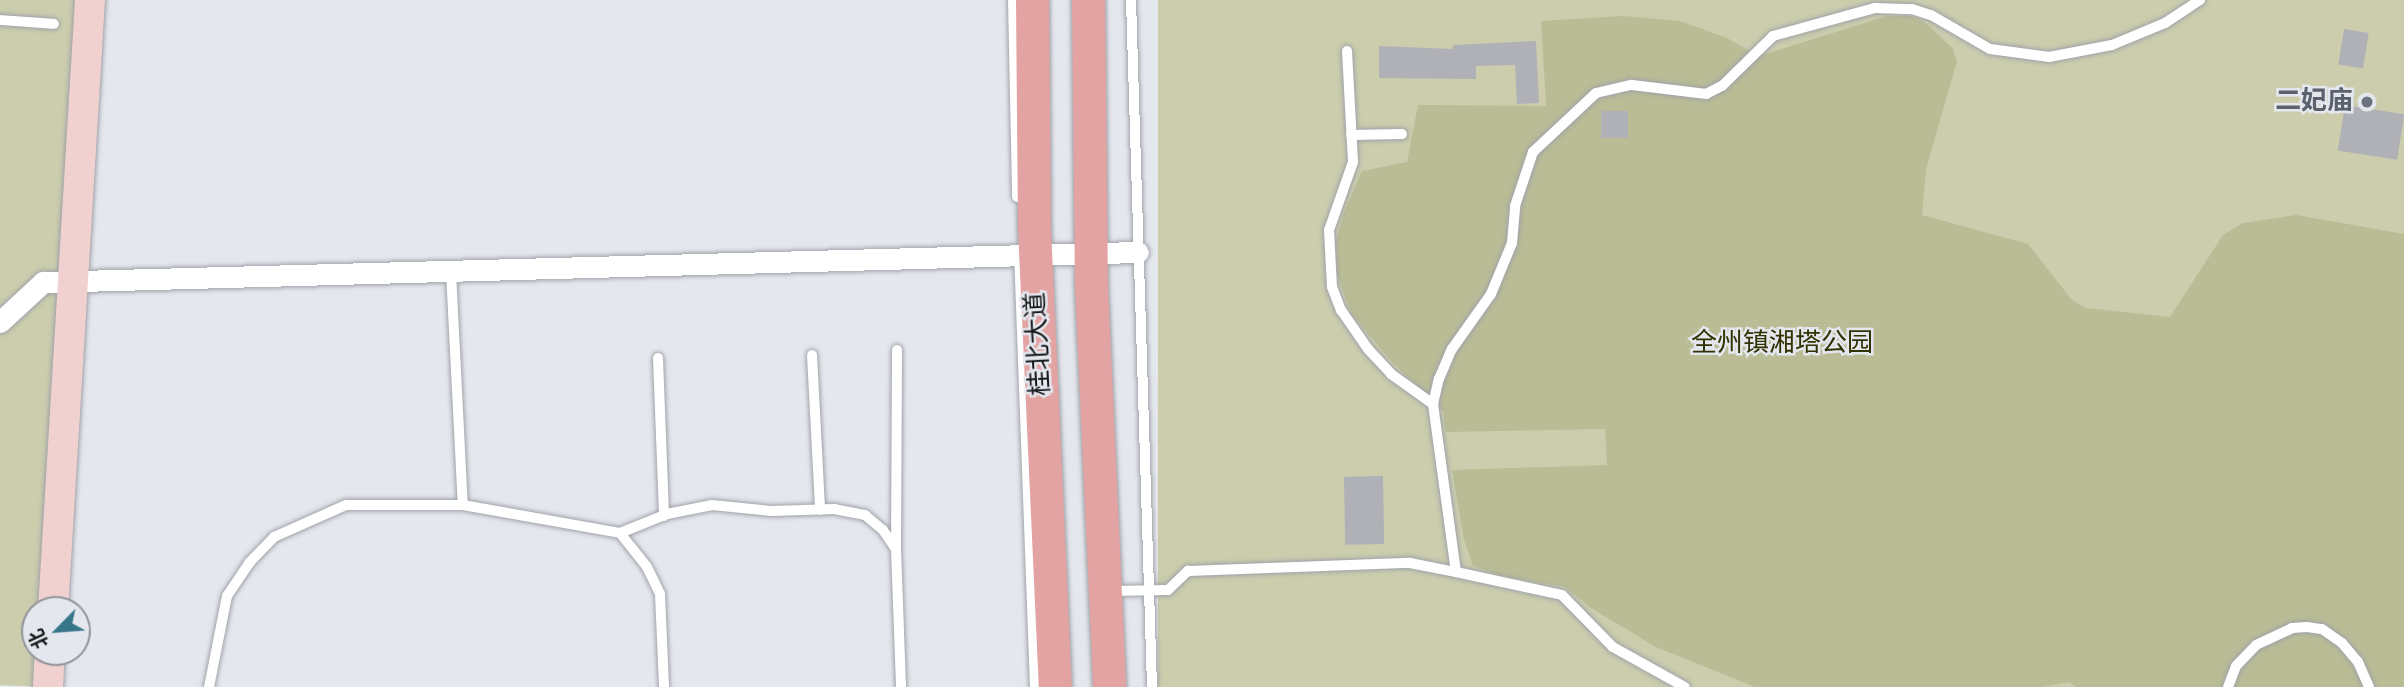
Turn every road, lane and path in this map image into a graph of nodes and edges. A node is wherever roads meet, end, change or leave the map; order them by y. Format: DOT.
graph roads {
  1 [pos="90,0"];
  2 [pos="1013,0"];
  3 [pos="1032,0"];
  4 [pos="1088,0"];
  5 [pos="1131,0"];
  6 [pos="2200,0"];
  7 [pos="0,20"];
  8 [pos="54,24"];
  9 [pos="1347,51"];
  10 [pos="1402,134"];
  11 [pos="1351,135"];
  12 [pos="1018,214"];
  13 [pos="1024,250"];
  14 [pos="1138,252"];
  15 [pos="1091,253"];
  16 [pos="451,272"];
  17 [pos="75,284"];
  18 [pos="0,322"];
  19 [pos="897,350"];
  20 [pos="812,355"];
  21 [pos="659,358"];
  22 [pos="1433,404"];
  23 [pos="463,505"];
  24 [pos="820,510"];
  25 [pos="664,516"];
  26 [pos="620,533"];
  27 [pos="897,549"];
  28 [pos="1456,572"];
  29 [pos="1147,590"];
  30 [pos="1105,591"];
  31 [pos="54,596"];
  32 [pos="49,666"];
  33 [pos="48,687"];
  34 [pos="209,687"];
  35 [pos="664,687"];
  36 [pos="901,687"];
  37 [pos="1035,687"];
  38 [pos="1055,687"];
  39 [pos="1109,687"];
  40 [pos="1152,687"];
  41 [pos="1685,687"];
  42 [pos="2228,687"];
  43 [pos="2369,687"];
  1 -- 17 [label="main road"];
  2 -- 12 [label="lane"];
  3 -- 13 [label="main road, 桂北大道"];
  4 -- 15 [label="main road, 桂北大道"];
  5 -- 14 [label="lane"];
  6 -- 22 [label="lane"];
  7 -- 8 [label="lane"];
  9 -- 11 [label="lane"];
  10 -- 11 [label="lane"];
  11 -- 22 [label="lane"];
  13 -- 15 [label="street"];
  13 -- 16 [label="street"];
  13 -- 37 [label="lane"];
  13 -- 38 [label="main road, 桂北大道"];
  14 -- 15 [label="street"];
  14 -- 29 [label="lane"];
  15 -- 30 [label="main road, 桂北大道"];
  16 -- 17 [label="street"];
  16 -- 23 [label="lane"];
  17 -- 18 [label="street"];
  17 -- 31 [label="main road"];
  19 -- 27 [label="lane"];
  20 -- 24 [label="lane"];
  21 -- 25 [label="lane"];
  22 -- 28 [label="lane"];
  23 -- 26 [label="lane"];
  23 -- 34 [label="lane"];
  24 -- 25 [label="lane"];
  24 -- 27 [label="lane"];
  25 -- 26 [label="lane"];
  26 -- 35 [label="lane"];
  27 -- 36 [label="lane"];
  28 -- 29 [label="lane"];
  28 -- 41 [label="lane"];
  29 -- 30 [label="lane"];
  29 -- 40 [label="lane"];
  30 -- 39 [label="main road, 桂北大道"];
  32 -- 33 [label="main road"];
  42 -- 43 [label="lane"];
}
